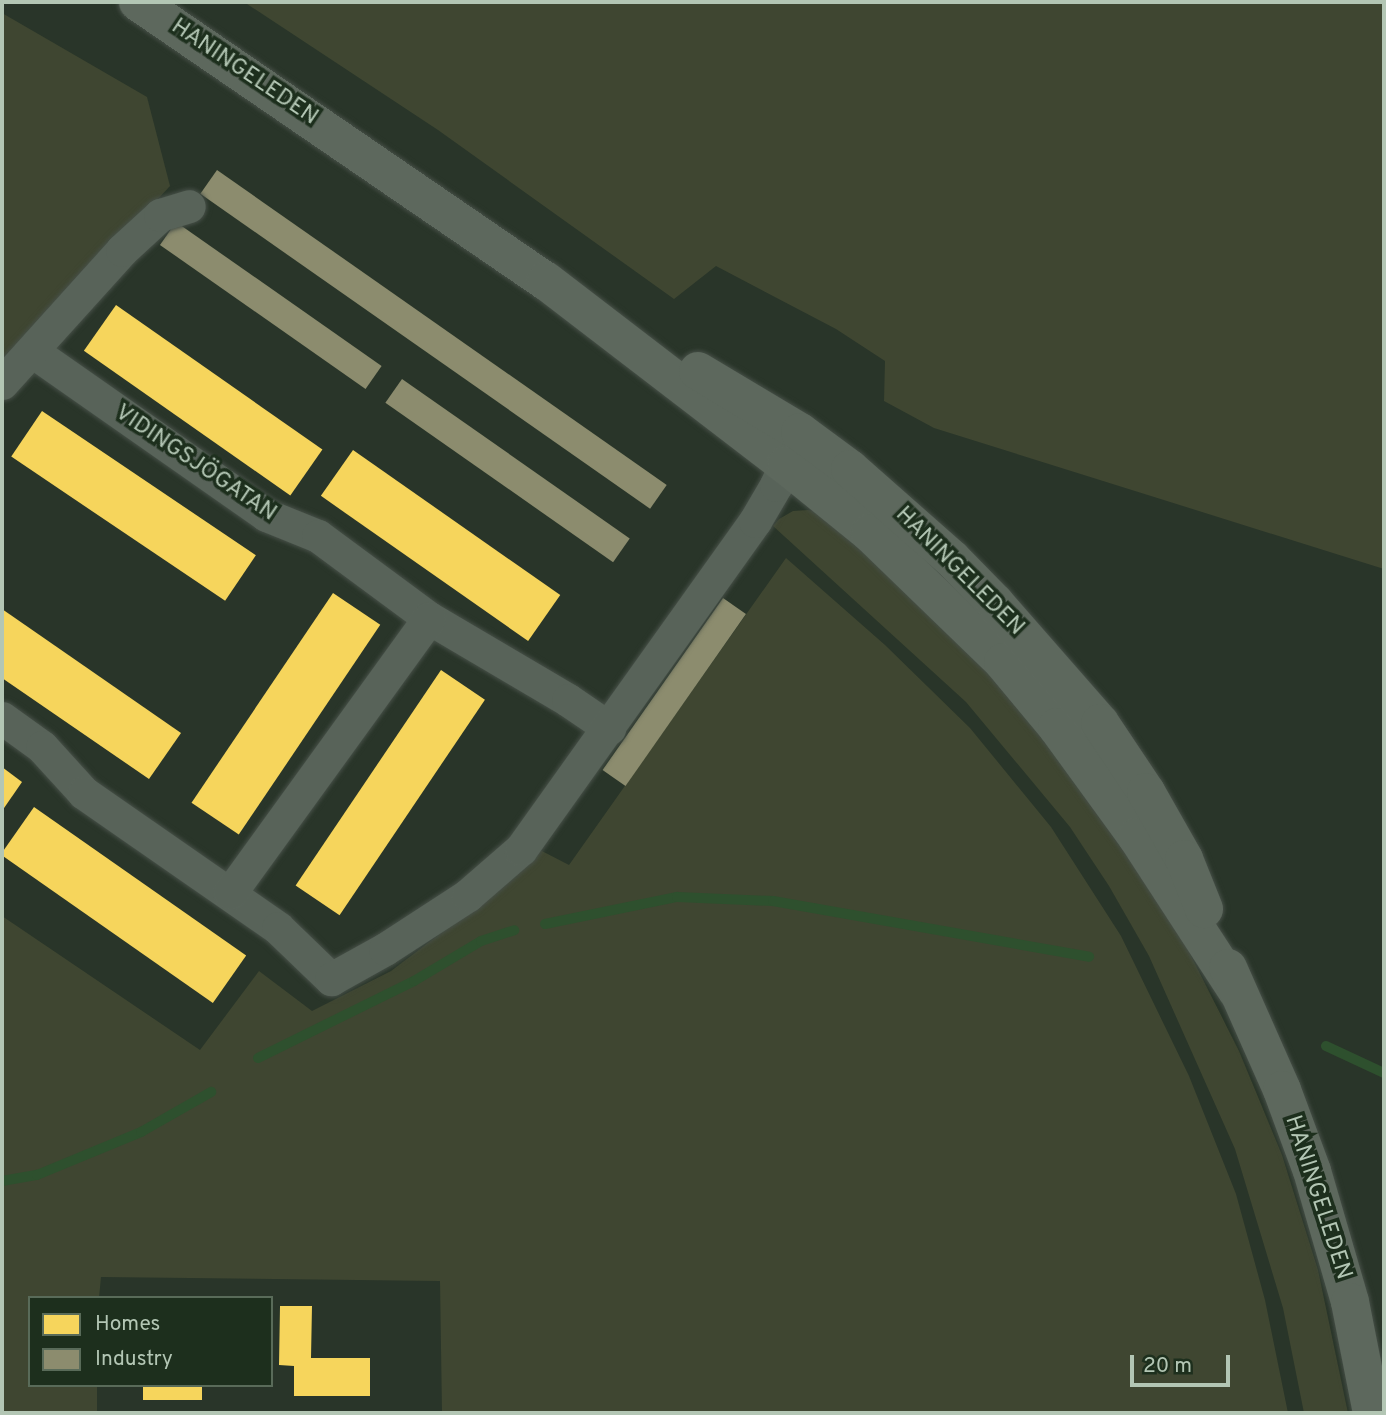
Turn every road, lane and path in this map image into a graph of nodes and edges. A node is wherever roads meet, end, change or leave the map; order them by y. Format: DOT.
graph roads {
  1 [pos="138,2"];
  2 [pos="179,2"];
  3 [pos="349,145"];
  4 [pos="190,206"];
  5 [pos="32,351"];
  6 [pos="2,383"];
  7 [pos="793,448"];
  8 [pos="429,618"];
  9 [pos="2,718"];
  10 [pos="609,728"];
  11 [pos="230,892"];
  12 [pos="1372,1413"];
  1 -- 3 [label="main road, HANINGELEDEN"];
  2 -- 3 [label="main road, HANINGELEDEN"];
  3 -- 7 [label="main road, HANINGELEDEN"];
  4 -- 5 [label="street"];
  5 -- 6 [label="street"];
  5 -- 8 [label="street, VIDINGSJÖGATAN"];
  7 -- 10 [label="street"];
  7 -- 12 [label="main road, HANINGELEDEN"];
  8 -- 10 [label="street, VIDINGSJÖGATAN"];
  8 -- 11 [label="street"];
  9 -- 11 [label="street"];
  10 -- 11 [label="street"];
}
